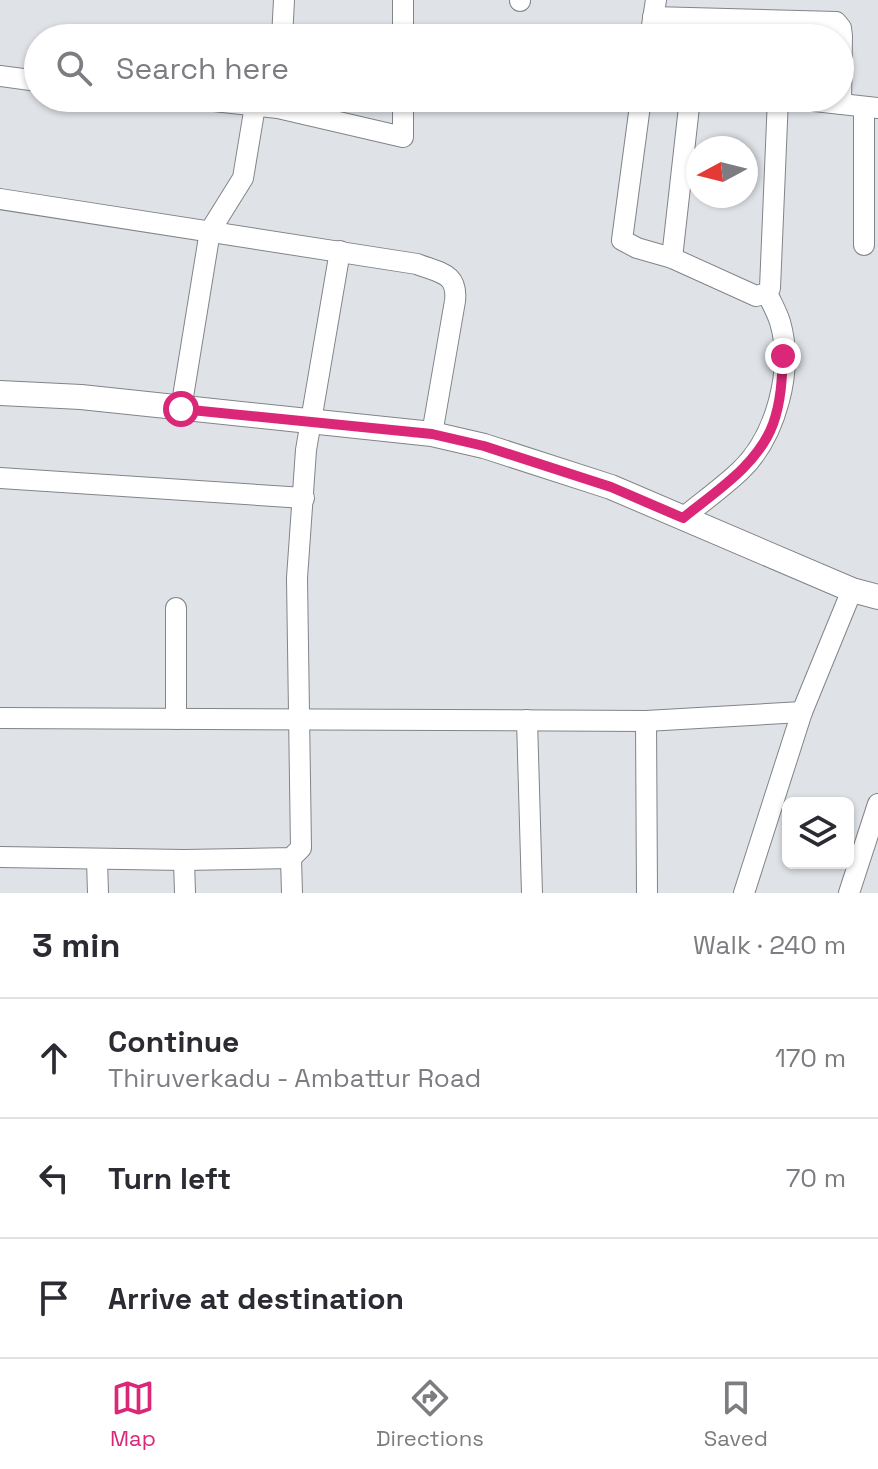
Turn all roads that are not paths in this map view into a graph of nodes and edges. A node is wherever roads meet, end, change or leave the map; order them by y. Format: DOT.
graph roads {
  1 [pos="284,0"];
  2 [pos="403,0"];
  3 [pos="655,8"];
  4 [pos="283,24"];
  5 [pos="403,24"];
  6 [pos="838,24"];
  7 [pos="0,76"];
  8 [pos="24,79"];
  9 [pos="871,108"];
  10 [pos="254,112"];
  11 [pos="311,112"];
  12 [pos="403,112"];
  13 [pos="639,112"];
  14 [pos="688,112"];
  15 [pos="778,112"];
  16 [pos="0,199"];
  17 [pos="210,231"];
  18 [pos="864,245"];
  19 [pos="340,251"];
  20 [pos="672,258"];
  21 [pos="767,293"];
  22 [pos="0,393"];
  23 [pos="181,409"];
  24 [pos="312,420"];
  25 [pos="432,434"];
  26 [pos="0,478"];
  27 [pos="304,498"];
  28 [pos="683,518"];
  29 [pos="852,590"];
  30 [pos="878,597"];
  31 [pos="176,608"];
  32 [pos="802,712"];
  33 [pos="0,718"];
  34 [pos="176,719"];
  35 [pos="298,719"];
  36 [pos="527,720"];
  37 [pos="646,721"];
  38 [pos="878,804"];
  39 [pos="0,857"];
  40 [pos="291,858"];
  41 [pos="97,860"];
  42 [pos="184,860"];
  43 [pos="98,893"];
  44 [pos="185,893"];
  45 [pos="292,893"];
  46 [pos="532,893"];
  47 [pos="647,893"];
  48 [pos="744,893"];
  49 [pos="849,893"];
  1 -- 4 [label="street"];
  2 -- 5 [label="street"];
  3 -- 6 [label="street"];
  7 -- 8 [label="street"];
  9 -- 18 [label="street"];
  10 -- 17 [label="street"];
  11 -- 12 [label="street"];
  13 -- 20 [label="street"];
  14 -- 20 [label="street"];
  15 -- 21 [label="street"];
  16 -- 17 [label="street"];
  17 -- 19 [label="street"];
  17 -- 23 [label="street"];
  19 -- 24 [label="street"];
  19 -- 25 [label="street"];
  20 -- 21 [label="street"];
  21 -- 28 [label="street"];
  22 -- 23 [label="main road"];
  23 -- 24 [label="main road"];
  24 -- 25 [label="main road"];
  24 -- 27 [label="street"];
  25 -- 28 [label="main road"];
  26 -- 27 [label="street"];
  27 -- 35 [label="street"];
  28 -- 29 [label="main road"];
  29 -- 30 [label="main road"];
  29 -- 32 [label="street"];
  31 -- 34 [label="street"];
  32 -- 37 [label="street"];
  32 -- 48 [label="street"];
  33 -- 34 [label="street"];
  34 -- 35 [label="street"];
  35 -- 36 [label="street"];
  35 -- 40 [label="street"];
  36 -- 37 [label="street"];
  36 -- 46 [label="street"];
  37 -- 47 [label="street"];
  38 -- 49 [label="street"];
  39 -- 41 [label="street"];
  40 -- 42 [label="street"];
  40 -- 45 [label="street"];
  41 -- 42 [label="street"];
  41 -- 43 [label="street"];
  42 -- 44 [label="street"];
}
